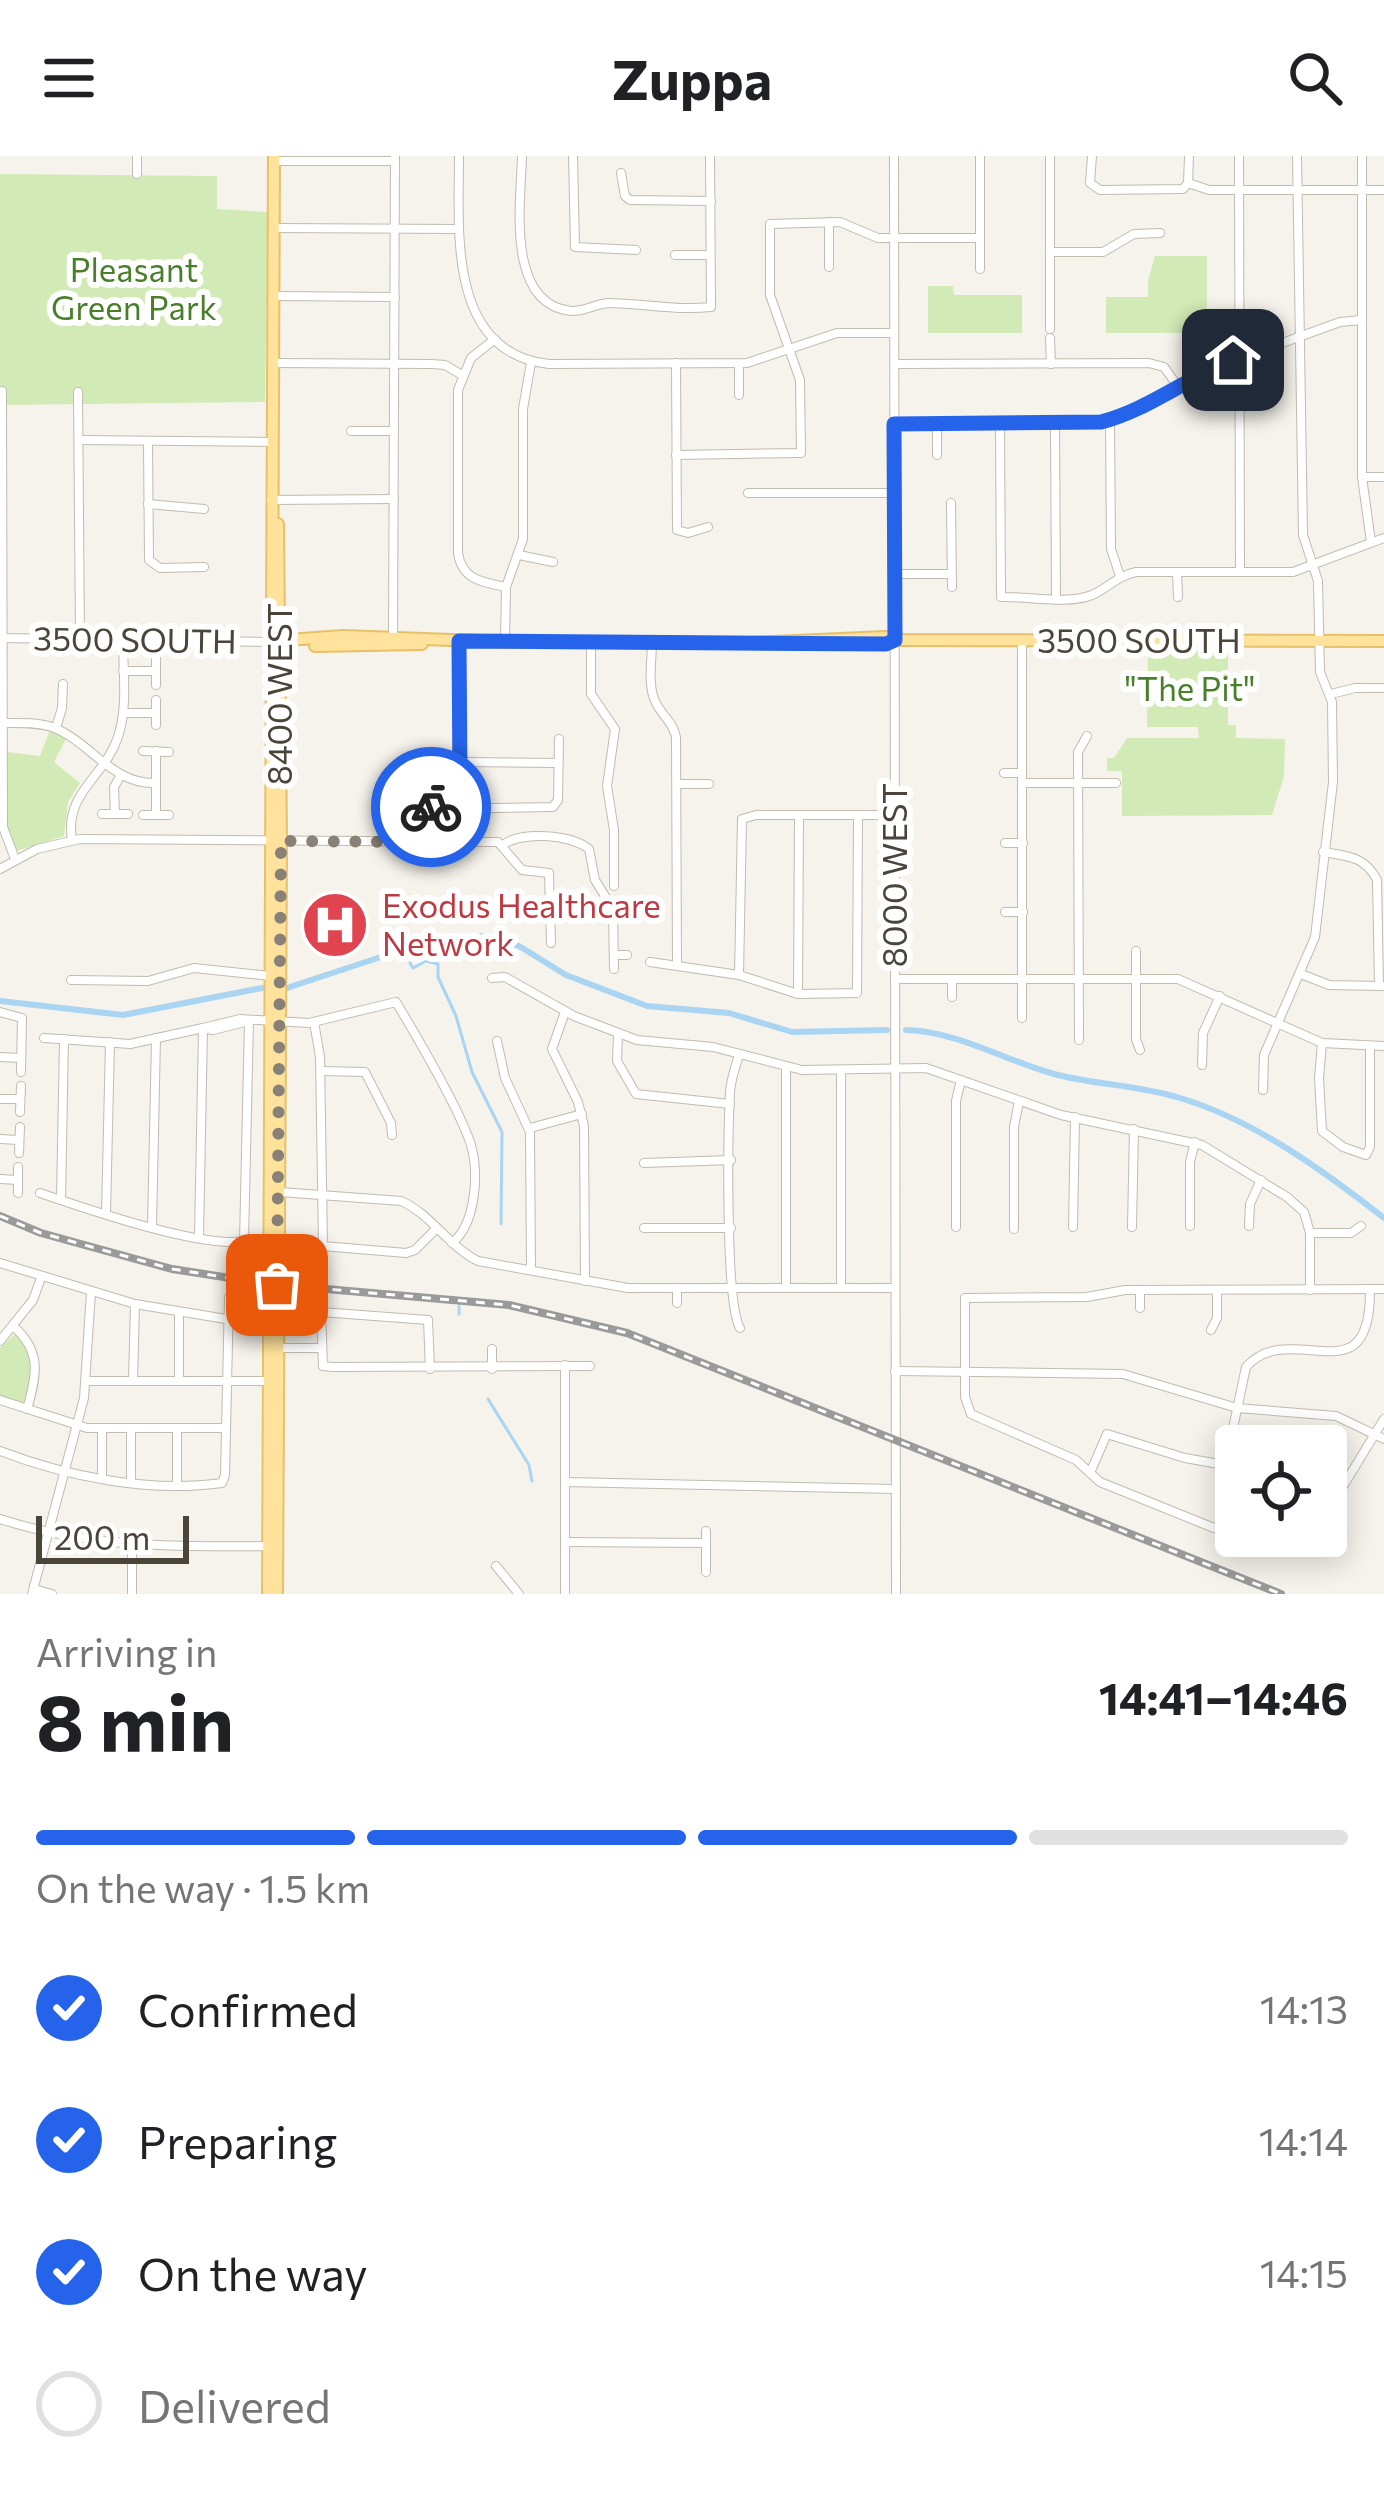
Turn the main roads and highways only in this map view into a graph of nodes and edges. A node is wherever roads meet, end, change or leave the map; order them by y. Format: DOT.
graph roads {
  1 [pos="274,158"];
  2 [pos="1384,641"];
  3 [pos="276,642"];
  4 [pos="273,1191"];
  5 [pos="272,1546"];
  6 [pos="272,1594"];
  1 -- 3 [label="main road, 8400 WEST"];
  2 -- 3 [label="main road, 3500 SOUTH"];
  3 -- 4 [label="main road, 8400 WEST"];
  4 -- 5 [label="main road, 8400 WEST"];
  4 -- 5 [label="main road, 8400 WEST"];
  5 -- 6 [label="main road, 8400 WEST"];
}
